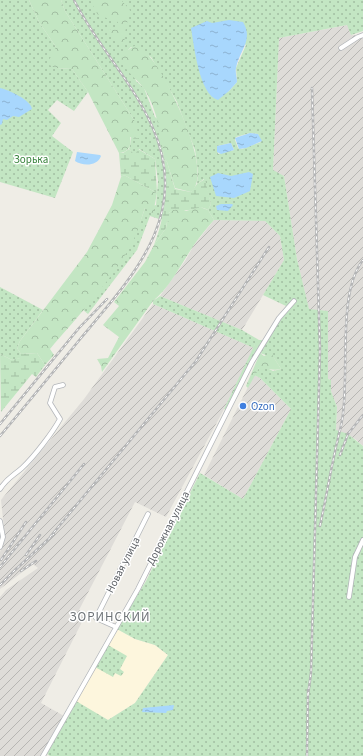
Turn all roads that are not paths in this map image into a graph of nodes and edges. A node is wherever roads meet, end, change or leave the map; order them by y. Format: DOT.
graph roads {
  1 [pos="363,35"];
  2 [pos="341,48"];
  3 [pos="294,301"];
  4 [pos="63,385"];
  5 [pos="0,489"];
  6 [pos="148,514"];
  7 [pos="0,521"];
  8 [pos="363,540"];
  9 [pos="0,547"];
  10 [pos="349,597"];
  11 [pos="116,627"];
  12 [pos="44,756"];
  1 -- 2 [label="street"];
  3 -- 11 [label="street, Дорожная улица"];
  4 -- 5 [label="street"];
  6 -- 11 [label="street, Новая улица"];
  7 -- 9 [label="street"];
  8 -- 10 [label="street"];
  11 -- 12 [label="street, Дорожная улица"];
}
